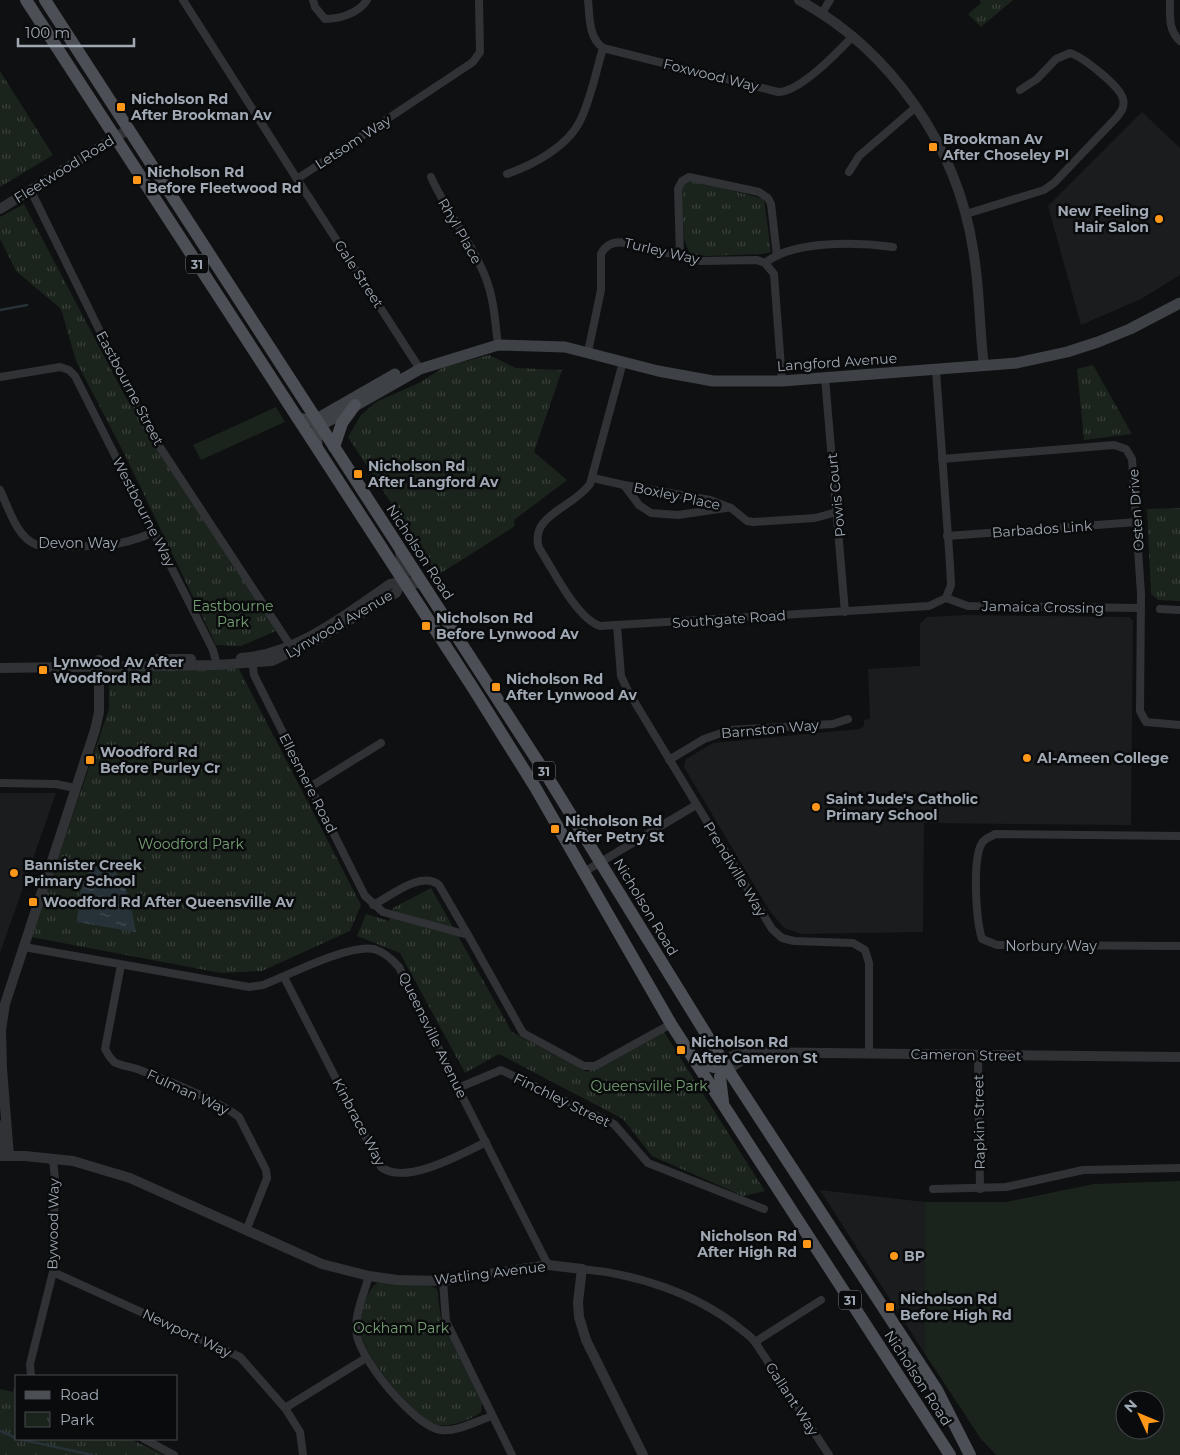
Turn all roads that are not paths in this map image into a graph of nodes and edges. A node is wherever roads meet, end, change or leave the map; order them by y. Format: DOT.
graph roads {
  1 [pos="45,0"];
  2 [pos="183,0"];
  3 [pos="188,0"];
  4 [pos="313,0"];
  5 [pos="367,0"];
  6 [pos="479,0"];
  7 [pos="588,0"];
  8 [pos="799,0"];
  9 [pos="830,0"];
  10 [pos="1170,0"];
  11 [pos="30,1"];
  12 [pos="189,9"];
  13 [pos="822,13"];
  14 [pos="852,37"];
  15 [pos="1180,42"];
  16 [pos="604,48"];
  17 [pos="1020,90"];
  18 [pos="916,107"];
  19 [pos="129,128"];
  20 [pos="115,137"];
  21 [pos="849,172"];
  22 [pos="507,174"];
  23 [pos="431,176"];
  24 [pos="297,179"];
  25 [pos="31,191"];
  26 [pos="0,209"];
  27 [pos="966,214"];
  28 [pos="893,247"];
  29 [pos="776,256"];
  30 [pos="680,257"];
  31 [pos="765,263"];
  32 [pos="1180,303"];
  33 [pos="493,346"];
  34 [pos="588,352"];
  35 [pos="623,362"];
  36 [pos="419,366"];
  37 [pos="984,366"];
  38 [pos="936,371"];
  39 [pos="0,377"];
  40 [pos="825,378"];
  41 [pos="782,381"];
  42 [pos="355,405"];
  43 [pos="297,418"];
  44 [pos="318,423"];
  45 [pos="334,447"];
  46 [pos="317,448"];
  47 [pos="942,459"];
  48 [pos="593,478"];
  49 [pos="624,485"];
  50 [pos="0,490"];
  51 [pos="731,508"];
  52 [pos="837,512"];
  53 [pos="1136,522"];
  54 [pos="154,532"];
  55 [pos="947,536"];
  56 [pos="397,544"];
  57 [pos="402,581"];
  58 [pos="423,584"];
  59 [pos="946,598"];
  60 [pos="1141,608"];
  61 [pos="1160,609"];
  62 [pos="1180,610"];
  63 [pos="845,612"];
  64 [pos="617,626"];
  65 [pos="293,649"];
  66 [pos="252,660"];
  67 [pos="0,662"];
  68 [pos="216,662"];
  69 [pos="99,664"];
  70 [pos="0,668"];
  71 [pos="848,719"];
  72 [pos="1180,725"];
  73 [pos="381,743"];
  74 [pos="669,760"];
  75 [pos="0,784"];
  76 [pos="310,787"];
  77 [pos="76,788"];
  78 [pos="696,805"];
  79 [pos="1180,836"];
  80 [pos="601,863"];
  81 [pos="584,872"];
  82 [pos="373,905"];
  83 [pos="468,935"];
  84 [pos="1180,946"];
  85 [pos="24,947"];
  86 [pos="121,965"];
  87 [pos="284,977"];
  88 [pos="1,1019"];
  89 [pos="671,1024"];
  90 [pos="869,1054"];
  91 [pos="978,1055"];
  92 [pos="1180,1057"];
  93 [pos="694,1061"];
  94 [pos="726,1064"];
  95 [pos="458,1088"];
  96 [pos="724,1110"];
  97 [pos="486,1142"];
  98 [pos="3,1156"];
  99 [pos="53,1160"];
  100 [pos="1180,1168"];
  101 [pos="980,1188"];
  102 [pos="933,1189"];
  103 [pos="764,1209"];
  104 [pos="246,1231"];
  105 [pos="548,1265"];
  106 [pos="582,1269"];
  107 [pos="53,1272"];
  108 [pos="369,1276"];
  109 [pos="442,1281"];
  110 [pos="821,1300"];
  111 [pos="755,1342"];
  112 [pos="366,1358"];
  113 [pos="31,1375"];
  114 [pos="285,1408"];
  115 [pos="492,1416"];
  116 [pos="146,1440"];
  117 [pos="174,1455"];
  118 [pos="303,1455"];
  119 [pos="512,1455"];
  120 [pos="643,1455"];
  121 [pos="829,1455"];
  122 [pos="950,1455"];
  123 [pos="970,1455"];
  1 -- 19 [label="main road, Nicholson Road / 31"];
  2 -- 12 [label="street"];
  3 -- 12 [label="street"];
  4 -- 5 [label="street"];
  6 -- 24 [label="street, Letsom Way"];
  7 -- 16 [label="street"];
  8 -- 13 [label="street"];
  9 -- 13 [label="street"];
  10 -- 15 [label="street"];
  11 -- 20 [label="main road, Nicholson Road / 31"];
  12 -- 24 [label="street"];
  13 -- 14 [label="street"];
  14 -- 16 [label="street, Foxwood Way"];
  14 -- 18 [label="street"];
  16 -- 22 [label="street"];
  17 -- 27 [label="street"];
  18 -- 21 [label="street"];
  18 -- 27 [label="street"];
  19 -- 20 [label="street, Fleetwood Road"];
  19 -- 44 [label="main road, Nicholson Road / 31"];
  20 -- 25 [label="street, Fleetwood Road"];
  20 -- 43 [label="main road, Nicholson Road / 31"];
  23 -- 33 [label="street, Rhyl Place"];
  24 -- 36 [label="street, Gale Street"];
  25 -- 26 [label="street, Fleetwood Road"];
  25 -- 65 [label="street, Eastbourne Street"];
  27 -- 37 [label="street"];
  28 -- 29 [label="street"];
  29 -- 30 [label="street"];
  29 -- 31 [label="street"];
  30 -- 31 [label="street, Turley Way"];
  30 -- 34 [label="street, Turley Way"];
  31 -- 41 [label="street"];
  32 -- 37 [label="main road, Langford Avenue"];
  33 -- 34 [label="main road, Langford Avenue"];
  33 -- 36 [label="main road, Langford Avenue"];
  34 -- 35 [label="main road, Langford Avenue"];
  35 -- 41 [label="main road, Langford Avenue"];
  35 -- 48 [label="street, Southgate Road"];
  36 -- 42 [label="main road, Langford Avenue"];
  36 -- 44 [label="main road, Langford Avenue"];
  37 -- 38 [label="main road, Langford Avenue"];
  38 -- 40 [label="main road, Langford Avenue"];
  38 -- 47 [label="street"];
  39 -- 54 [label="street, Westbourne Way"];
  40 -- 41 [label="main road, Langford Avenue"];
  40 -- 52 [label="street, Powis Court"];
  42 -- 44 [label="main road, Langford Avenue"];
  42 -- 45 [label="main road"];
  43 -- 44 [label="main road"];
  43 -- 46 [label="main road, Nicholson Road / 31"];
  44 -- 45 [label="main road, Nicholson Road / 31"];
  44 -- 46 [label="main road"];
  45 -- 56 [label="main road, Nicholson Road / 31"];
  46 -- 57 [label="main road, Nicholson Road / 31"];
  47 -- 53 [label="street, Osten Drive"];
  47 -- 55 [label="street"];
  48 -- 49 [label="street, Boxley Place"];
  48 -- 64 [label="street, Southgate Road"];
  49 -- 51 [label="street, Boxley Place"];
  49 -- 51 [label="street, Boxley Place"];
  50 -- 54 [label="street, Devon Way"];
  51 -- 52 [label="street, Boxley Place"];
  52 -- 63 [label="street, Powis Court"];
  53 -- 55 [label="street, Barbados Link"];
  53 -- 60 [label="street, Osten Drive"];
  54 -- 68 [label="street, Westbourne Way"];
  55 -- 59 [label="street"];
  56 -- 57 [label="street, Lynwood Avenue"];
  56 -- 58 [label="main road, Nicholson Road / 31"];
  57 -- 58 [label="street, Lynwood Avenue"];
  57 -- 65 [label="street, Lynwood Avenue"];
  57 -- 81 [label="main road, Nicholson Road / 31"];
  58 -- 80 [label="main road, Nicholson Road / 31"];
  59 -- 60 [label="street, Jamaica Crossing"];
  59 -- 63 [label="street, Southgate Road"];
  60 -- 72 [label="street, Osten Drive"];
  61 -- 62 [label="street"];
  63 -- 64 [label="street, Southgate Road"];
  64 -- 74 [label="street, Prendiville Way"];
  65 -- 66 [label="street, Lynwood Avenue"];
  66 -- 68 [label="street, Lynwood Avenue"];
  66 -- 76 [label="street, Ellesmere Road"];
  67 -- 69 [label="street, Lynwood Avenue"];
  68 -- 69 [label="street, Lynwood Avenue"];
  69 -- 70 [label="street, Lynwood Avenue"];
  69 -- 77 [label="street"];
  71 -- 74 [label="street, Barnston Way"];
  73 -- 76 [label="street"];
  74 -- 78 [label="street, Prendiville Way"];
  75 -- 77 [label="street"];
  76 -- 82 [label="street, Ellesmere Road"];
  77 -- 85 [label="street"];
  78 -- 80 [label="street"];
  78 -- 90 [label="street, Prendiville Way"];
  79 -- 84 [label="street, Norbury Way"];
  80 -- 81 [label="street"];
  80 -- 94 [label="main road, Nicholson Road / 31"];
  81 -- 89 [label="main road, Nicholson Road / 31"];
  82 -- 83 [label="street"];
  82 -- 83 [label="street"];
  83 -- 89 [label="street"];
  85 -- 86 [label="street, Queensville Avenue"];
  85 -- 88 [label="street"];
  86 -- 87 [label="street, Queensville Avenue"];
  86 -- 104 [label="street, Fulman Way"];
  87 -- 95 [label="street, Queensville Avenue"];
  87 -- 97 [label="street, Kinbrace Way"];
  88 -- 98 [label="street"];
  89 -- 93 [label="main road, Nicholson Road / 31"];
  90 -- 91 [label="street, Cameron Street"];
  90 -- 94 [label="street, Cameron Street"];
  91 -- 92 [label="street, Cameron Street"];
  91 -- 101 [label="street, Rapkin Street"];
  93 -- 94 [label="main road"];
  93 -- 96 [label="main road, Nicholson Road / 31"];
  94 -- 96 [label="main road"];
  94 -- 123 [label="main road, Nicholson Road / 31"];
  95 -- 97 [label="street, Queensville Avenue"];
  95 -- 103 [label="street, Finchley Street"];
  96 -- 122 [label="main road, Nicholson Road / 31"];
  97 -- 105 [label="street, Queensville Avenue"];
  98 -- 99 [label="street, Watling Avenue"];
  99 -- 104 [label="street, Watling Avenue"];
  99 -- 107 [label="street, Bywood Way"];
  100 -- 101 [label="street"];
  101 -- 102 [label="street"];
  104 -- 108 [label="street, Watling Avenue"];
  105 -- 106 [label="street, Watling Avenue"];
  105 -- 109 [label="street, Watling Avenue"];
  106 -- 111 [label="street, Watling Avenue"];
  106 -- 120 [label="street"];
  107 -- 113 [label="street, Bywood Way"];
  107 -- 114 [label="street, Newport Way"];
  108 -- 109 [label="street, Watling Avenue"];
  108 -- 112 [label="street"];
  109 -- 115 [label="street"];
  110 -- 111 [label="street"];
  111 -- 121 [label="street, Gallant Way"];
  112 -- 114 [label="street"];
  112 -- 115 [label="street"];
  114 -- 118 [label="street, Newport Way"];
  115 -- 119 [label="street"];
  116 -- 117 [label="street"];
}
